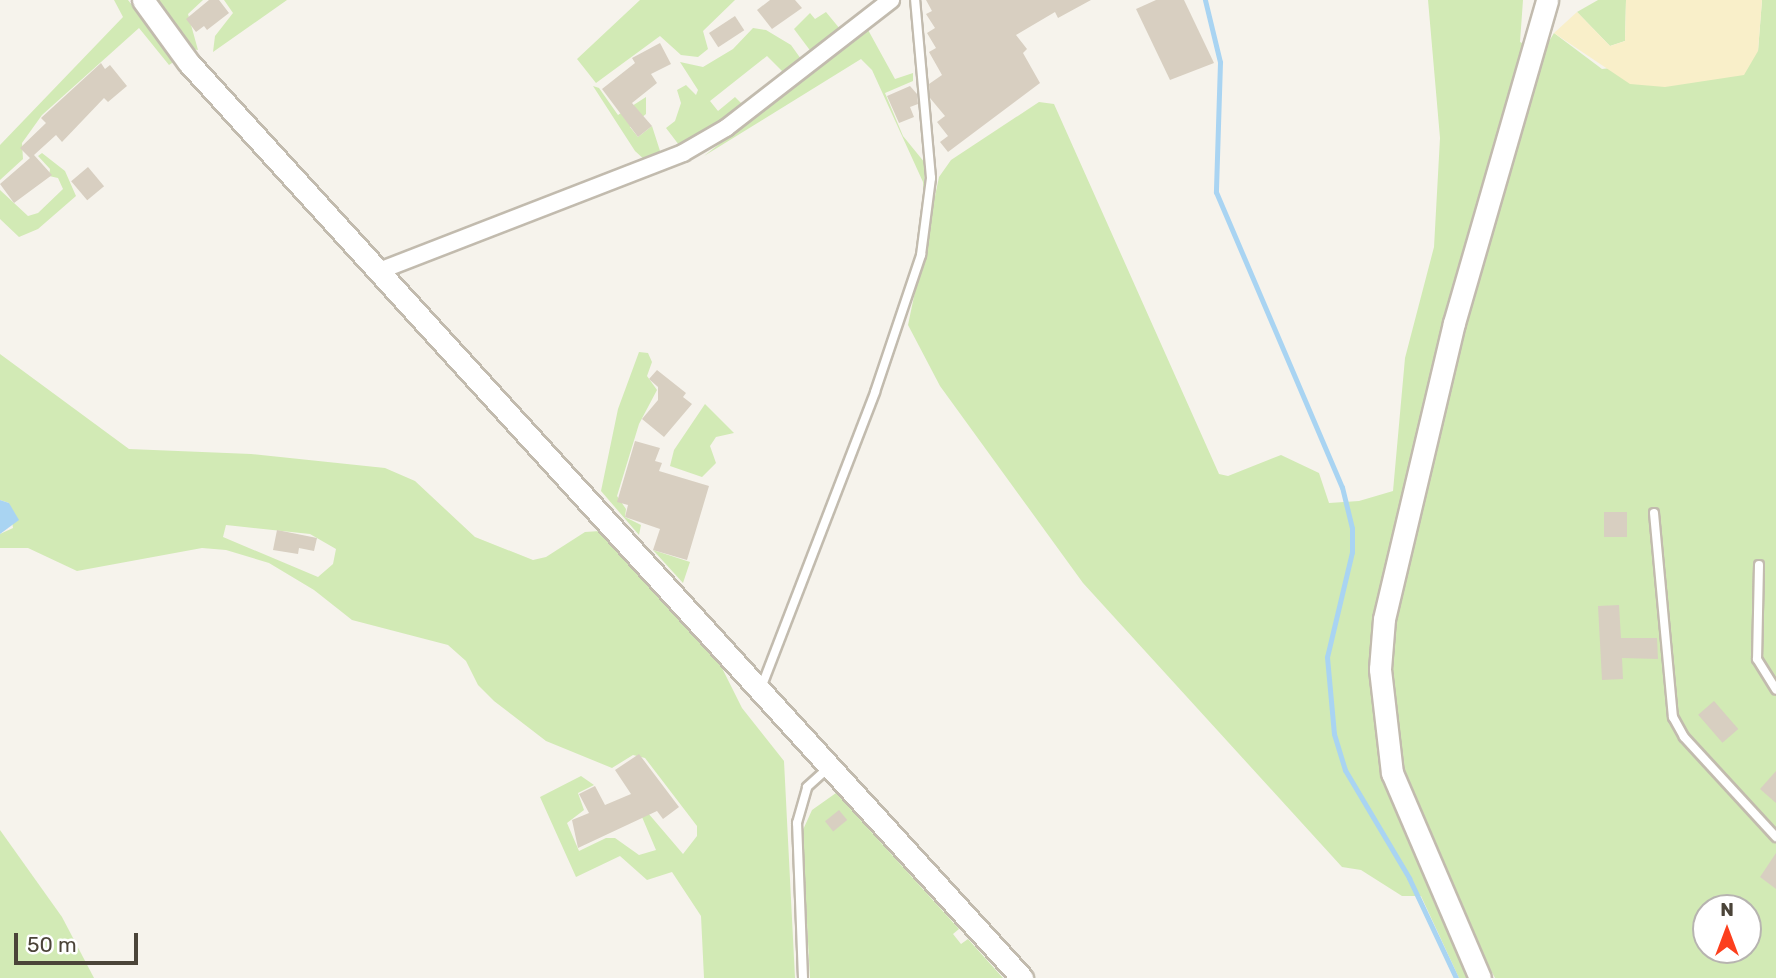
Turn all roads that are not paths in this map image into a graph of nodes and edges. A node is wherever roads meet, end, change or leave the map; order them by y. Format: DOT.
graph roads {
  1 [pos="143,0"];
  2 [pos="891,0"];
  3 [pos="915,0"];
  4 [pos="1547,0"];
  5 [pos="379,271"];
  6 [pos="1654,513"];
  7 [pos="1759,565"];
  8 [pos="761,688"];
  9 [pos="1776,691"];
  10 [pos="831,766"];
  11 [pos="1776,837"];
  12 [pos="803,978"];
  13 [pos="1022,978"];
  14 [pos="1480,978"];
  1 -- 5 [label="street"];
  2 -- 5 [label="street"];
  3 -- 8 [label="lane"];
  4 -- 14 [label="street"];
  5 -- 8 [label="street"];
  6 -- 11 [label="lane"];
  7 -- 9 [label="lane"];
  8 -- 10 [label="street"];
  10 -- 12 [label="lane"];
  10 -- 13 [label="street"];
}
